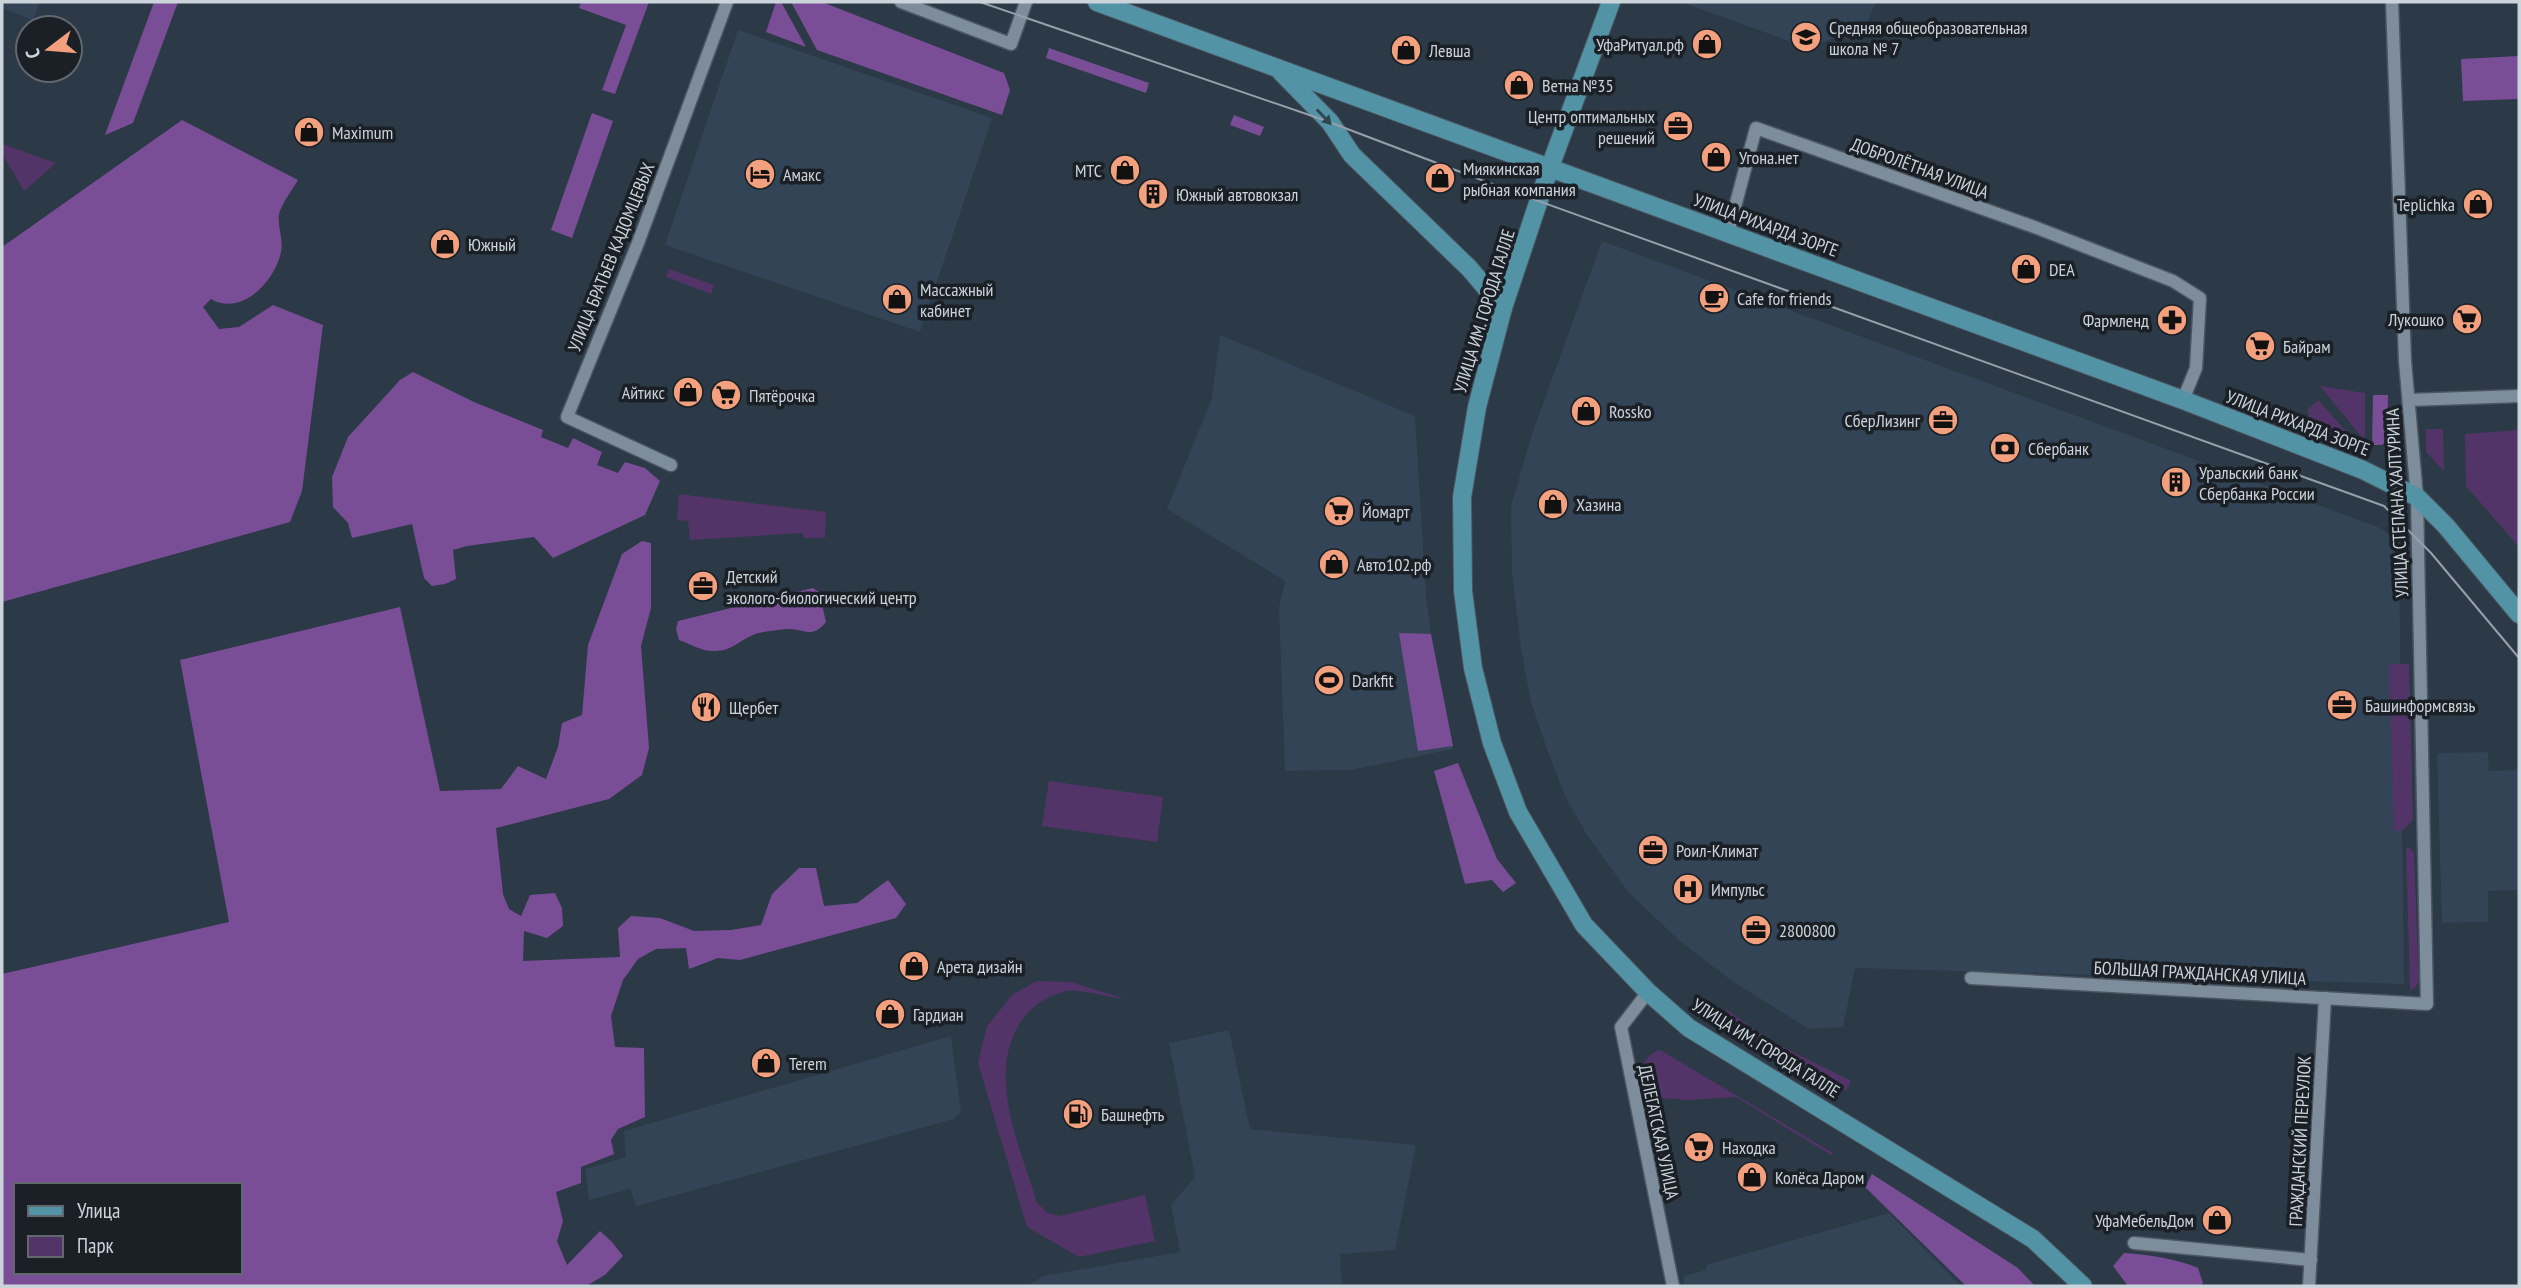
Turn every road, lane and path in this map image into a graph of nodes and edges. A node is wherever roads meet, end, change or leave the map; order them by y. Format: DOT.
graph roads {
  1 [pos="727,2"];
  2 [pos="901,2"];
  3 [pos="1026,2"];
  4 [pos="1097,2"];
  5 [pos="1612,2"];
  6 [pos="2392,2"];
  7 [pos="1276,67"];
  8 [pos="1550,167"];
  9 [pos="1728,233"];
  10 [pos="1503,309"];
  11 [pos="2519,396"];
  12 [pos="2183,400"];
  13 [pos="2409,400"];
  14 [pos="671,465"];
  15 [pos="2417,497"];
  16 [pos="2519,614"];
  17 [pos="1971,978"];
  18 [pos="1648,992"];
  19 [pos="2325,998"];
  20 [pos="2427,1004"];
  21 [pos="2134,1243"];
  22 [pos="2311,1260"];
  23 [pos="1673,1286"];
  24 [pos="2083,1286"];
  25 [pos="2309,1286"];
  1 -- 14 [label="street, УЛИЦА БРАТЬЕВ КАДОМЦЕВЫХ"];
  2 -- 3 [label="street"];
  4 -- 7 [label="main road, УЛИЦА РИХАРДА ЗОРГЕ"];
  5 -- 8 [label="main road, УЛИЦА ИМ. ГОРОДА ГАЛЛЕ"];
  6 -- 13 [label="street, УЛИЦА СТЕПАНА ХАЛТУРИНА"];
  7 -- 8 [label="main road, УЛИЦА РИХАРДА ЗОРГЕ"];
  7 -- 10 [label="main road, one-way"];
  8 -- 9 [label="main road, УЛИЦА РИХАРДА ЗОРГЕ"];
  8 -- 10 [label="main road, УЛИЦА ИМ. ГОРОДА ГАЛЛЕ"];
  9 -- 12 [label="main road, УЛИЦА РИХАРДА ЗОРГЕ"];
  9 -- 12 [label="street, ДОБРОЛЁТНАЯ УЛИЦА"];
  10 -- 18 [label="main road, УЛИЦА ИМ. ГОРОДА ГАЛЛЕ"];
  11 -- 13 [label="street"];
  12 -- 15 [label="main road, УЛИЦА РИХАРДА ЗОРГЕ"];
  13 -- 15 [label="street, УЛИЦА СТЕПАНА ХАЛТУРИНА"];
  15 -- 16 [label="main road, УЛИЦА РИХАРДА ЗОРГЕ"];
  15 -- 20 [label="street, УЛИЦА СТЕПАНА ХАЛТУРИНА"];
  17 -- 19 [label="street, БОЛЬШАЯ ГРАЖДАНСКАЯ УЛИЦА"];
  18 -- 23 [label="street, ДЕЛЕГАТСКАЯ УЛИЦА"];
  18 -- 24 [label="main road, УЛИЦА ИМ. ГОРОДА ГАЛЛЕ"];
  19 -- 20 [label="street, БОЛЬШАЯ ГРАЖДАНСКАЯ УЛИЦА"];
  19 -- 22 [label="street, ГРАЖДАНСКИЙ ПЕРЕУЛОК"];
  21 -- 22 [label="street"];
  22 -- 25 [label="street, ГРАЖДАНСКИЙ ПЕРЕУЛОК"];
}
